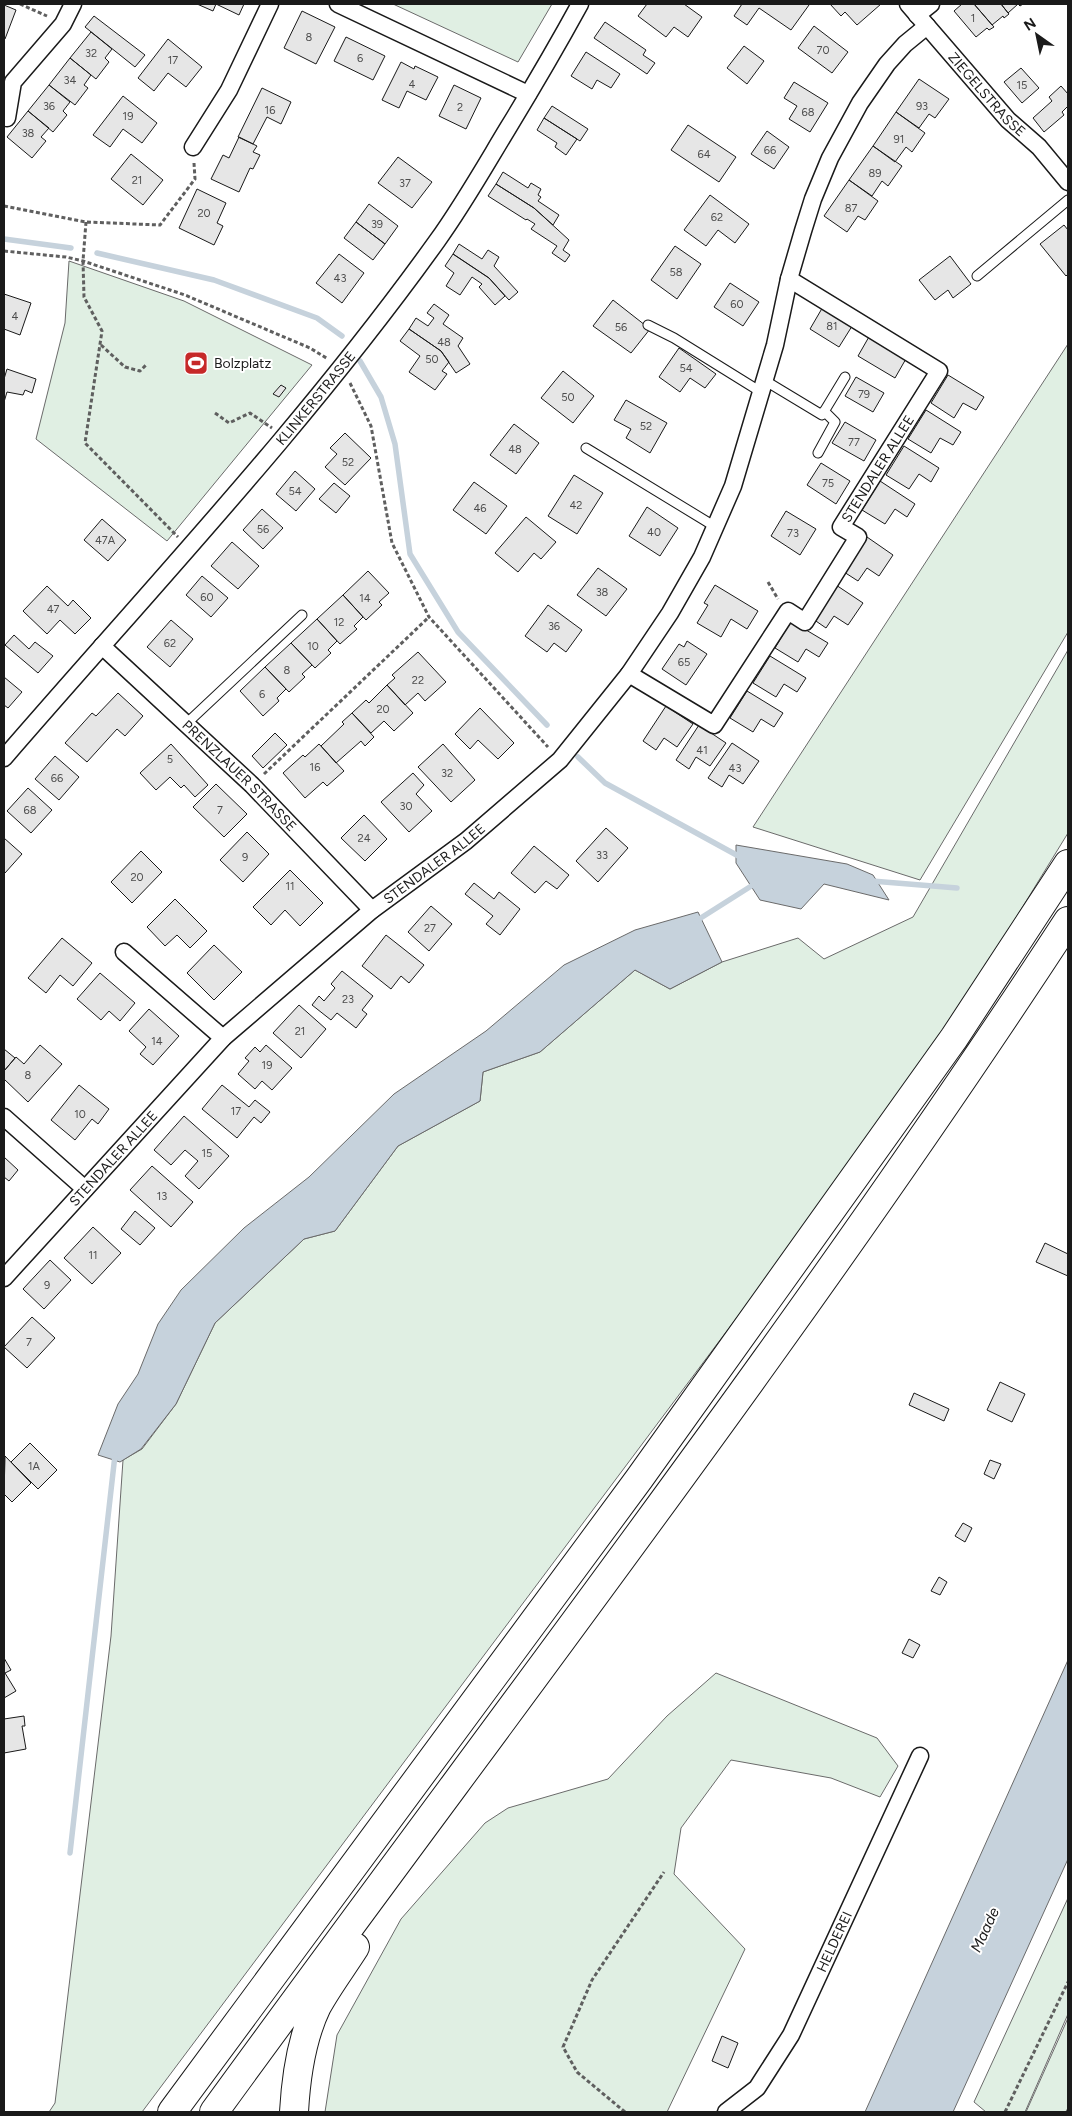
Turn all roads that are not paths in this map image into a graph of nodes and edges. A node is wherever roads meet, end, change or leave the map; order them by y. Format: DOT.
graph roads {
  1 [pos="73,4"];
  2 [pos="270,4"];
  3 [pos="338,4"];
  4 [pos="580,4"];
  5 [pos="931,4"];
  6 [pos="917,15"];
  7 [pos="528,94"];
  8 [pos="7,118"];
  9 [pos="193,147"];
  10 [pos="1068,182"];
  11 [pos="1068,200"];
  12 [pos="977,276"];
  13 [pos="789,279"];
  14 [pos="648,326"];
  15 [pos="845,377"];
  16 [pos="763,386"];
  17 [pos="824,411"];
  18 [pos="586,448"];
  19 [pos="818,453"];
  20 [pos="714,526"];
  21 [pos="302,615"];
  22 [pos="102,646"];
  23 [pos="629,674"];
  24 [pos="186,724"];
  25 [pos="4,758"];
  26 [pos="1068,864"];
  27 [pos="372,910"];
  28 [pos="1068,921"];
  29 [pos="124,952"];
  30 [pos="223,1038"];
  31 [pos="5,1120"];
  32 [pos="85,1189"];
  33 [pos="4,1278"];
  34 [pos="920,1756"];
  35 [pos="371,1896"];
  36 [pos="172,2112"];
  37 [pos="214,2112"];
  38 [pos="294,2112"];
  39 [pos="726,2112"];
  1 -- 8 [label="street"];
  2 -- 9 [label="street"];
  3 -- 7 [label="street"];
  4 -- 7 [label="street, KLINKERSTRASSE"];
  5 -- 6 [label="street, STENDALER ALLEE"];
  6 -- 10 [label="street, ZIEGELSTRASSE"];
  6 -- 13 [label="street, STENDALER ALLEE"];
  7 -- 22 [label="street, KLINKERSTRASSE"];
  11 -- 12 [label="lane"];
  13 -- 16 [label="street, STENDALER ALLEE"];
  13 -- 23 [label="street, STENDALER ALLEE"];
  14 -- 16 [label="lane"];
  15 -- 17 [label="lane"];
  16 -- 17 [label="lane"];
  16 -- 20 [label="street, STENDALER ALLEE"];
  17 -- 19 [label="lane"];
  18 -- 20 [label="lane"];
  20 -- 23 [label="street, STENDALER ALLEE"];
  21 -- 24 [label="lane"];
  22 -- 24 [label="street, PRENZLAUER STRASSE"];
  22 -- 25 [label="street, KLINKERSTRASSE"];
  23 -- 27 [label="street, STENDALER ALLEE"];
  24 -- 27 [label="street, PRENZLAUER STRASSE"];
  26 -- 36 [label="highway"];
  27 -- 30 [label="street, STENDALER ALLEE"];
  28 -- 35 [label="highway"];
  29 -- 30 [label="street"];
  30 -- 32 [label="street, STENDALER ALLEE"];
  31 -- 32 [label="street"];
  32 -- 33 [label="street, STENDALER ALLEE"];
  34 -- 39 [label="street, HELDEREI"];
  35 -- 37 [label="highway"];
  35 -- 38 [label="highway"];
}
